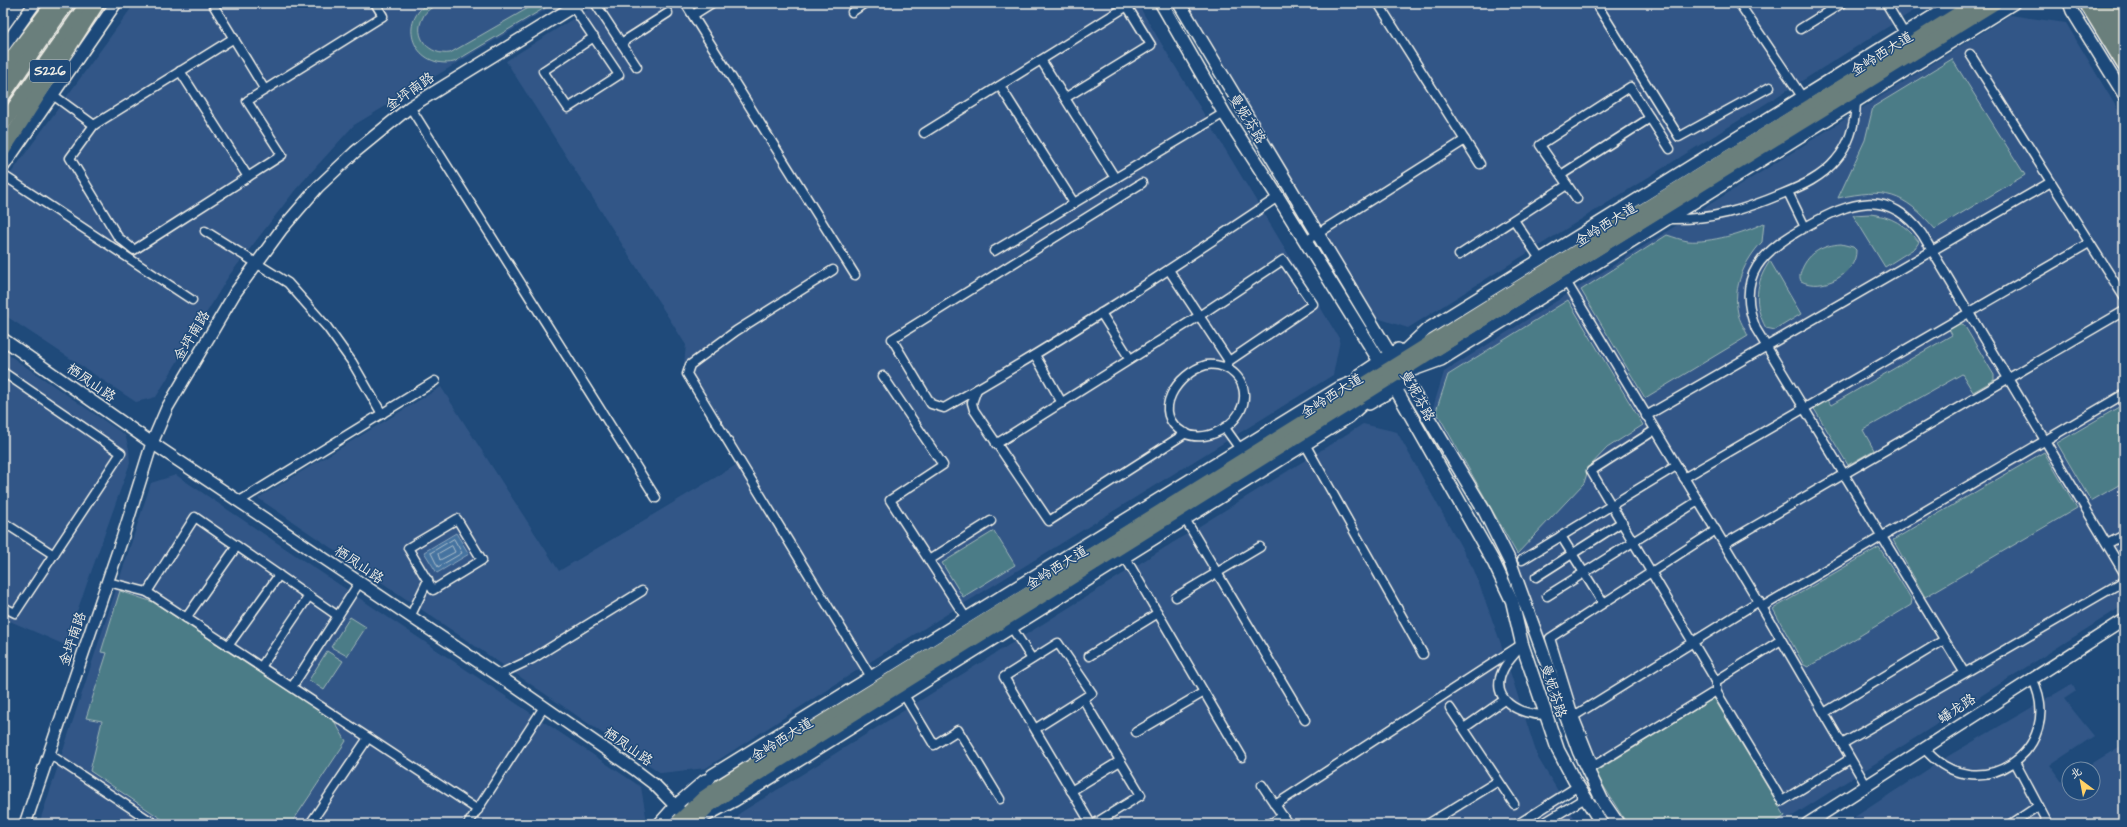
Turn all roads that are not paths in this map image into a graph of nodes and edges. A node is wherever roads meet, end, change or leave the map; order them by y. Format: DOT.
graph roads {
  1 [pos="35,3"];
  2 [pos="54,3"];
  3 [pos="67,3"];
  4 [pos="87,3"];
  5 [pos="97,3"];
  6 [pos="116,3"];
  7 [pos="212,3"];
  8 [pos="375,3"];
  9 [pos="595,3"];
  10 [pos="685,3"];
  11 [pos="712,3"];
  12 [pos="865,3"];
  13 [pos="1161,3"];
  14 [pos="1179,3"];
  15 [pos="1378,3"];
  16 [pos="1596,3"];
  17 [pos="1739,3"];
  18 [pos="1842,3"];
  19 [pos="1886,3"];
  20 [pos="1954,3"];
  21 [pos="1975,3"];
  22 [pos="1995,3"];
  23 [pos="2014,3"];
  24 [pos="2069,3"];
  25 [pos="2088,3"];
  26 [pos="2113,3"];
  27 [pos="2119,3"];
  28 [pos="576,5"];
  29 [pos="1129,5"];
  30 [pos="2124,10"];
  31 [pos="852,12"];
  32 [pos="668,13"];
  33 [pos="692,15"];
  34 [pos="2124,22"];
  35 [pos="1800,29"];
  36 [pos="594,37"];
  37 [pos="234,38"];
  38 [pos="1908,38"];
  39 [pos="621,43"];
  40 [pos="2124,47"];
  41 [pos="8,52"];
  42 [pos="1970,54"];
  43 [pos="1041,60"];
  44 [pos="2124,65"];
  45 [pos="637,67"];
  46 [pos="3,70"];
  47 [pos="180,71"];
  48 [pos="3,79"];
  49 [pos="1000,86"];
  50 [pos="1770,87"];
  51 [pos="265,90"];
  52 [pos="3,95"];
  53 [pos="53,95"];
  54 [pos="2124,95"];
  55 [pos="1065,98"];
  56 [pos="1805,102"];
  57 [pos="1856,103"];
  58 [pos="410,107"];
  59 [pos="1224,113"];
  60 [pos="1650,118"];
  61 [pos="3,124"];
  62 [pos="94,125"];
  63 [pos="924,133"];
  64 [pos="3,139"];
  65 [pos="1465,140"];
  66 [pos="1670,149"];
  67 [pos="3,150"];
  68 [pos="1480,164"];
  69 [pos="3,167"];
  70 [pos="3,175"];
  71 [pos="1561,175"];
  72 [pos="248,177"];
  73 [pos="1115,178"];
  74 [pos="2051,182"];
  75 [pos="1142,183"];
  76 [pos="1567,185"];
  77 [pos="1788,192"];
  78 [pos="1278,197"];
  79 [pos="1577,199"];
  80 [pos="1074,203"];
  81 [pos="1669,219"];
  82 [pos="1514,220"];
  83 [pos="1805,227"];
  84 [pos="205,231"];
  85 [pos="1318,233"];
  86 [pos="1306,241"];
  87 [pos="2089,243"];
  88 [pos="1932,250"];
  89 [pos="994,251"];
  90 [pos="1458,255"];
  91 [pos="1540,259"];
  92 [pos="257,263"];
  93 [pos="833,270"];
  94 [pos="1169,270"];
  95 [pos="855,275"];
  96 [pos="1563,277"];
  97 [pos="2124,297"];
  98 [pos="192,300"];
  99 [pos="2124,311"];
  100 [pos="1969,312"];
  101 [pos="1101,313"];
  102 [pos="1199,316"];
  103 [pos="3,340"];
  104 [pos="1766,346"];
  105 [pos="1035,355"];
  106 [pos="1130,359"];
  107 [pos="1228,364"];
  108 [pos="1394,370"];
  109 [pos="3,372"];
  110 [pos="883,376"];
  111 [pos="2009,378"];
  112 [pos="435,381"];
  113 [pos="977,390"];
  114 [pos="2124,394"];
  115 [pos="1062,403"];
  116 [pos="1804,408"];
  117 [pos="382,414"];
  118 [pos="1646,416"];
  119 [pos="1225,428"];
  120 [pos="1655,430"];
  121 [pos="1186,433"];
  122 [pos="2046,440"];
  123 [pos="152,443"];
  124 [pos="996,444"];
  125 [pos="1305,444"];
  126 [pos="1240,449"];
  127 [pos="1676,466"];
  128 [pos="1844,474"];
  129 [pos="1684,478"];
  130 [pos="656,498"];
  131 [pos="1698,500"];
  132 [pos="238,502"];
  133 [pos="1612,506"];
  134 [pos="1185,519"];
  135 [pos="991,521"];
  136 [pos="3,522"];
  137 [pos="1622,522"];
  138 [pos="1716,530"];
  139 [pos="2124,535"];
  140 [pos="1561,536"];
  141 [pos="1881,537"];
  142 [pos="1632,540"];
  143 [pos="1724,544"];
  144 [pos="2107,544"];
  145 [pos="237,546"];
  146 [pos="1260,547"];
  147 [pos="1572,554"];
  148 [pos="54,555"];
  149 [pos="1125,557"];
  150 [pos="929,560"];
  151 [pos="1522,560"];
  152 [pos="1584,572"];
  153 [pos="1651,572"];
  154 [pos="1217,573"];
  155 [pos="2124,573"];
  156 [pos="279,575"];
  157 [pos="1536,577"];
  158 [pos="428,580"];
  159 [pos="2124,581"];
  160 [pos="108,582"];
  161 [pos="359,583"];
  162 [pos="642,590"];
  163 [pos="147,592"];
  164 [pos="309,596"];
  165 [pos="1548,596"];
  166 [pos="1176,597"];
  167 [pos="1603,604"];
  168 [pos="1760,604"];
  169 [pos="3,607"];
  170 [pos="1158,613"];
  171 [pos="338,616"];
  172 [pos="410,617"];
  173 [pos="186,618"];
  174 [pos="966,618"];
  175 [pos="2124,620"];
  176 [pos="1012,628"];
  177 [pos="1781,640"];
  178 [pos="1944,640"];
  179 [pos="1693,642"];
  180 [pos="1522,644"];
  181 [pos="228,646"];
  182 [pos="1423,654"];
  183 [pos="1089,656"];
  184 [pos="1032,659"];
  185 [pos="261,667"];
  186 [pos="1964,672"];
  187 [pos="498,675"];
  188 [pos="871,677"];
  189 [pos="2032,678"];
  190 [pos="1716,681"];
  191 [pos="292,687"];
  192 [pos="1716,691"];
  193 [pos="1204,692"];
  194 [pos="904,695"];
  195 [pos="1083,699"];
  196 [pos="1504,700"];
  197 [pos="544,706"];
  198 [pos="1450,708"];
  199 [pos="1824,713"];
  200 [pos="1544,715"];
  201 [pos="1574,716"];
  202 [pos="1305,720"];
  203 [pos="1464,728"];
  204 [pos="1035,729"];
  205 [pos="1136,732"];
  206 [pos="368,738"];
  207 [pos="1842,744"];
  208 [pos="1924,748"];
  209 [pos="49,754"];
  210 [pos="1242,757"];
  211 [pos="1850,758"];
  212 [pos="1120,761"];
  213 [pos="2015,762"];
  214 [pos="712,775"];
  215 [pos="1498,781"];
  216 [pos="1262,784"];
  217 [pos="1866,785"];
  218 [pos="1578,786"];
  219 [pos="1071,791"];
  220 [pos="1585,798"];
  221 [pos="1000,799"];
  222 [pos="1514,804"];
  223 [pos="675,805"];
  224 [pos="1275,805"];
  225 [pos="2038,806"];
  226 [pos="478,810"];
  227 [pos="1283,816"];
  228 [pos="690,823"];
  229 [pos="26,824"];
  230 [pos="154,824"];
  231 [pos="310,824"];
  232 [pos="468,824"];
  233 [pos="659,824"];
  234 [pos="672,824"];
  235 [pos="1092,824"];
  236 [pos="1270,824"];
  237 [pos="1288,824"];
  238 [pos="1428,824"];
  239 [pos="1518,824"];
  240 [pos="1542,824"];
  241 [pos="1602,824"];
  242 [pos="1618,824"];
  243 [pos="1807,824"];
  244 [pos="2012,824"];
  245 [pos="2048,824"];
  1 -- 41 [label="street"];
  2 -- 41 [label="highway"];
  2 -- 48 [label="main road, S226"];
  3 -- 52 [label="highway"];
  4 -- 61 [label="highway"];
  5 -- 64 [label="main road, S226"];
  5 -- 67 [label="highway"];
  6 -- 53 [label="street"];
  7 -- 37 [label="street"];
  8 -- 51 [label="street"];
  9 -- 39 [label="street"];
  10 -- 33 [label="street"];
  11 -- 33 [label="street"];
  12 -- 31 [label="street"];
  13 -- 59 [label="main road, 曼妮芬路"];
  14 -- 85 [label="main road, 曼妮芬路"];
  15 -- 65 [label="street"];
  16 -- 50 [label="street"];
  17 -- 56 [label="street"];
  18 -- 35 [label="street"];
  19 -- 38 [label="street"];
  20 -- 38 [label="street"];
  21 -- 38 [label="main road, 金岭西大道"];
  22 -- 96 [label="main road, 金岭西大道"];
  23 -- 57 [label="street"];
  24 -- 54 [label="street"];
  25 -- 40 [label="highway"];
  25 -- 44 [label="main road"];
  26 -- 34 [label="highway"];
  27 -- 30 [label="main road"];
  28 -- 36 [label="street"];
  28 -- 58 [label="street, 金坪南路"];
  29 -- 43 [label="street"];
  29 -- 55 [label="street"];
  32 -- 39 [label="street"];
  33 -- 95 [label="street"];
  36 -- 36 [label="street"];
  37 -- 47 [label="street"];
  37 -- 51 [label="street"];
  38 -- 56 [label="main road, 金岭西大道"];
  39 -- 45 [label="street"];
  41 -- 46 [label="highway"];
  42 -- 74 [label="street"];
  43 -- 49 [label="street"];
  43 -- 55 [label="street"];
  47 -- 62 [label="street"];
  47 -- 72 [label="street"];
  49 -- 63 [label="street"];
  49 -- 80 [label="street"];
  51 -- 72 [label="street"];
  53 -- 62 [label="street"];
  53 -- 69 [label="street"];
  55 -- 73 [label="street"];
  56 -- 91 [label="street"];
  56 -- 108 [label="main road, 金岭西大道"];
  57 -- 77 [label="street"];
  57 -- 81 [label="street"];
  58 -- 92 [label="street, 金坪南路"];
  58 -- 130 [label="street"];
  59 -- 73 [label="street"];
  59 -- 78 [label="main road, 曼妮芬路"];
  60 -- 66 [label="street"];
  60 -- 71 [label="street"];
  60 -- 71 [label="street"];
  62 -- 72 [label="street"];
  65 -- 68 [label="street"];
  65 -- 85 [label="street"];
  70 -- 98 [label="street"];
  71 -- 76 [label="street"];
  73 -- 80 [label="street"];
  74 -- 87 [label="street"];
  74 -- 88 [label="street"];
  75 -- 113 [label="street"];
  76 -- 79 [label="street"];
  76 -- 82 [label="street"];
  77 -- 81 [label="street"];
  77 -- 83 [label="street"];
  78 -- 86 [label="main road, 曼妮芬路"];
  78 -- 94 [label="street"];
  80 -- 89 [label="street"];
  81 -- 96 [label="street"];
  82 -- 90 [label="street"];
  82 -- 91 [label="street"];
  83 -- 88 [label="street"];
  83 -- 104 [label="street"];
  84 -- 92 [label="street"];
  85 -- 86 [label="street"];
  85 -- 108 [label="main road, 曼妮芬路"];
  86 -- 108 [label="main road, 曼妮芬路"];
  87 -- 97 [label="street"];
  87 -- 100 [label="street"];
  88 -- 100 [label="street"];
  88 -- 104 [label="street"];
  91 -- 108 [label="street"];
  92 -- 117 [label="street"];
  92 -- 123 [label="street, 金坪南路"];
  93 -- 188 [label="street"];
  94 -- 101 [label="street"];
  94 -- 102 [label="street"];
  96 -- 108 [label="main road, 金岭西大道"];
  96 -- 108 [label="street"];
  96 -- 118 [label="street"];
  99 -- 111 [label="street"];
  100 -- 111 [label="street"];
  100 -- 116 [label="street"];
  101 -- 105 [label="street"];
  101 -- 106 [label="street"];
  102 -- 106 [label="street"];
  102 -- 107 [label="street"];
  102 -- 107 [label="street"];
  103 -- 123 [label="street, 栖凤山路"];
  104 -- 116 [label="street"];
  104 -- 118 [label="street"];
  105 -- 113 [label="street"];
  105 -- 115 [label="street"];
  106 -- 115 [label="street"];
  107 -- 119 [label="street"];
  107 -- 121 [label="street"];
  108 -- 125 [label="street"];
  108 -- 126 [label="street"];
  108 -- 180 [label="main road, 曼妮芬路"];
  108 -- 228 [label="main road, 金岭西大道"];
  108 -- 242 [label="main road, 曼妮芬路"];
  109 -- 148 [label="street"];
  110 -- 150 [label="street"];
  111 -- 122 [label="street"];
  111 -- 128 [label="street"];
  112 -- 117 [label="street"];
  113 -- 124 [label="street"];
  114 -- 122 [label="street"];
  115 -- 124 [label="street"];
  116 -- 128 [label="street"];
  116 -- 129 [label="street"];
  117 -- 132 [label="street"];
  118 -- 120 [label="street"];
  119 -- 121 [label="street"];
  119 -- 126 [label="street"];
  120 -- 127 [label="street"];
  120 -- 133 [label="street"];
  121 -- 124 [label="street"];
  122 -- 141 [label="street"];
  122 -- 144 [label="street"];
  123 -- 132 [label="street, 栖凤山路"];
  123 -- 160 [label="street, 金坪南路"];
  125 -- 134 [label="street"];
  125 -- 182 [label="street"];
  126 -- 174 [label="street"];
  127 -- 129 [label="street"];
  127 -- 133 [label="street"];
  128 -- 141 [label="street"];
  128 -- 143 [label="street"];
  129 -- 131 [label="street"];
  131 -- 138 [label="street"];
  131 -- 142 [label="street"];
  132 -- 161 [label="street, 栖凤山路"];
  133 -- 137 [label="street"];
  133 -- 140 [label="street"];
  134 -- 149 [label="street"];
  134 -- 154 [label="street"];
  135 -- 150 [label="street"];
  136 -- 148 [label="street"];
  137 -- 142 [label="street"];
  137 -- 147 [label="street"];
  138 -- 143 [label="street"];
  138 -- 153 [label="street"];
  139 -- 144 [label="street"];
  140 -- 147 [label="street"];
  140 -- 151 [label="street"];
  141 -- 168 [label="street"];
  141 -- 178 [label="street"];
  142 -- 152 [label="street"];
  142 -- 153 [label="street"];
  143 -- 168 [label="street"];
  144 -- 155 [label="street"];
  145 -- 156 [label="street"];
  145 -- 163 [label="street"];
  145 -- 173 [label="street"];
  146 -- 154 [label="street"];
  147 -- 152 [label="street"];
  147 -- 157 [label="street"];
  148 -- 169 [label="street"];
  149 -- 170 [label="street"];
  149 -- 176 [label="street"];
  150 -- 174 [label="street"];
  152 -- 165 [label="street"];
  152 -- 167 [label="street"];
  153 -- 167 [label="street"];
  153 -- 179 [label="street"];
  154 -- 166 [label="street"];
  154 -- 202 [label="street"];
  156 -- 164 [label="street"];
  156 -- 181 [label="street"];
  158 -- 158 [label="street"];
  158 -- 172 [label="street"];
  159 -- 186 [label="street"];
  160 -- 163 [label="street"];
  160 -- 209 [label="street, 金坪南路"];
  161 -- 171 [label="street"];
  161 -- 172 [label="street, 栖凤山路"];
  162 -- 187 [label="street"];
  163 -- 173 [label="street"];
  164 -- 171 [label="street"];
  164 -- 185 [label="street"];
  167 -- 201 [label="street"];
  168 -- 177 [label="street"];
  168 -- 179 [label="street"];
  170 -- 183 [label="street"];
  170 -- 193 [label="street"];
  171 -- 191 [label="street"];
  172 -- 187 [label="street, 栖凤山路"];
  173 -- 181 [label="street"];
  174 -- 188 [label="street"];
  175 -- 189 [label="street, 蟠龙路"];
  176 -- 184 [label="street"];
  176 -- 194 [label="street"];
  177 -- 190 [label="street"];
  177 -- 199 [label="street"];
  178 -- 186 [label="street"];
  178 -- 199 [label="street"];
  179 -- 190 [label="street"];
  179 -- 201 [label="street"];
  180 -- 196 [label="street"];
  180 -- 200 [label="main road, 曼妮芬路"];
  180 -- 224 [label="street"];
  181 -- 185 [label="street"];
  184 -- 195 [label="street"];
  184 -- 204 [label="street"];
  185 -- 191 [label="street"];
  186 -- 207 [label="street"];
  187 -- 197 [label="street, 栖凤山路"];
  188 -- 214 [label="street"];
  189 -- 208 [label="street, 蟠龙路"];
  189 -- 213 [label="street"];
  190 -- 192 [label="street"];
  191 -- 206 [label="street"];
  192 -- 201 [label="street"];
  192 -- 211 [label="street"];
  193 -- 205 [label="street"];
  193 -- 210 [label="street"];
  194 -- 221 [label="street"];
  194 -- 228 [label="street"];
  195 -- 204 [label="street"];
  195 -- 212 [label="street"];
  196 -- 200 [label="street"];
  196 -- 203 [label="street"];
  197 -- 223 [label="street, 栖凤山路"];
  197 -- 226 [label="street"];
  198 -- 203 [label="street"];
  199 -- 207 [label="street"];
  200 -- 218 [label="main road, 曼妮芬路"];
  203 -- 215 [label="street"];
  204 -- 219 [label="street"];
  206 -- 226 [label="street"];
  206 -- 231 [label="street"];
  207 -- 211 [label="street"];
  208 -- 213 [label="street"];
  208 -- 217 [label="street, 蟠龙路"];
  209 -- 229 [label="street, 金坪南路"];
  209 -- 230 [label="street"];
  211 -- 217 [label="street"];
  212 -- 219 [label="street"];
  212 -- 235 [label="street"];
  213 -- 225 [label="street"];
  214 -- 223 [label="street"];
  214 -- 228 [label="street"];
  215 -- 222 [label="street"];
  215 -- 238 [label="street"];
  216 -- 224 [label="street"];
  217 -- 243 [label="street, 蟠龙路"];
  218 -- 220 [label="main road, 曼妮芬路"];
  218 -- 239 [label="street"];
  219 -- 235 [label="street"];
  220 -- 240 [label="street"];
  220 -- 241 [label="main road, 曼妮芬路"];
  223 -- 228 [label="street, 栖凤山路"];
  223 -- 233 [label="street"];
  224 -- 227 [label="street"];
  225 -- 244 [label="street"];
  225 -- 245 [label="street"];
  226 -- 232 [label="street"];
  227 -- 236 [label="street"];
  227 -- 237 [label="street"];
  228 -- 234 [label="street"];
}
